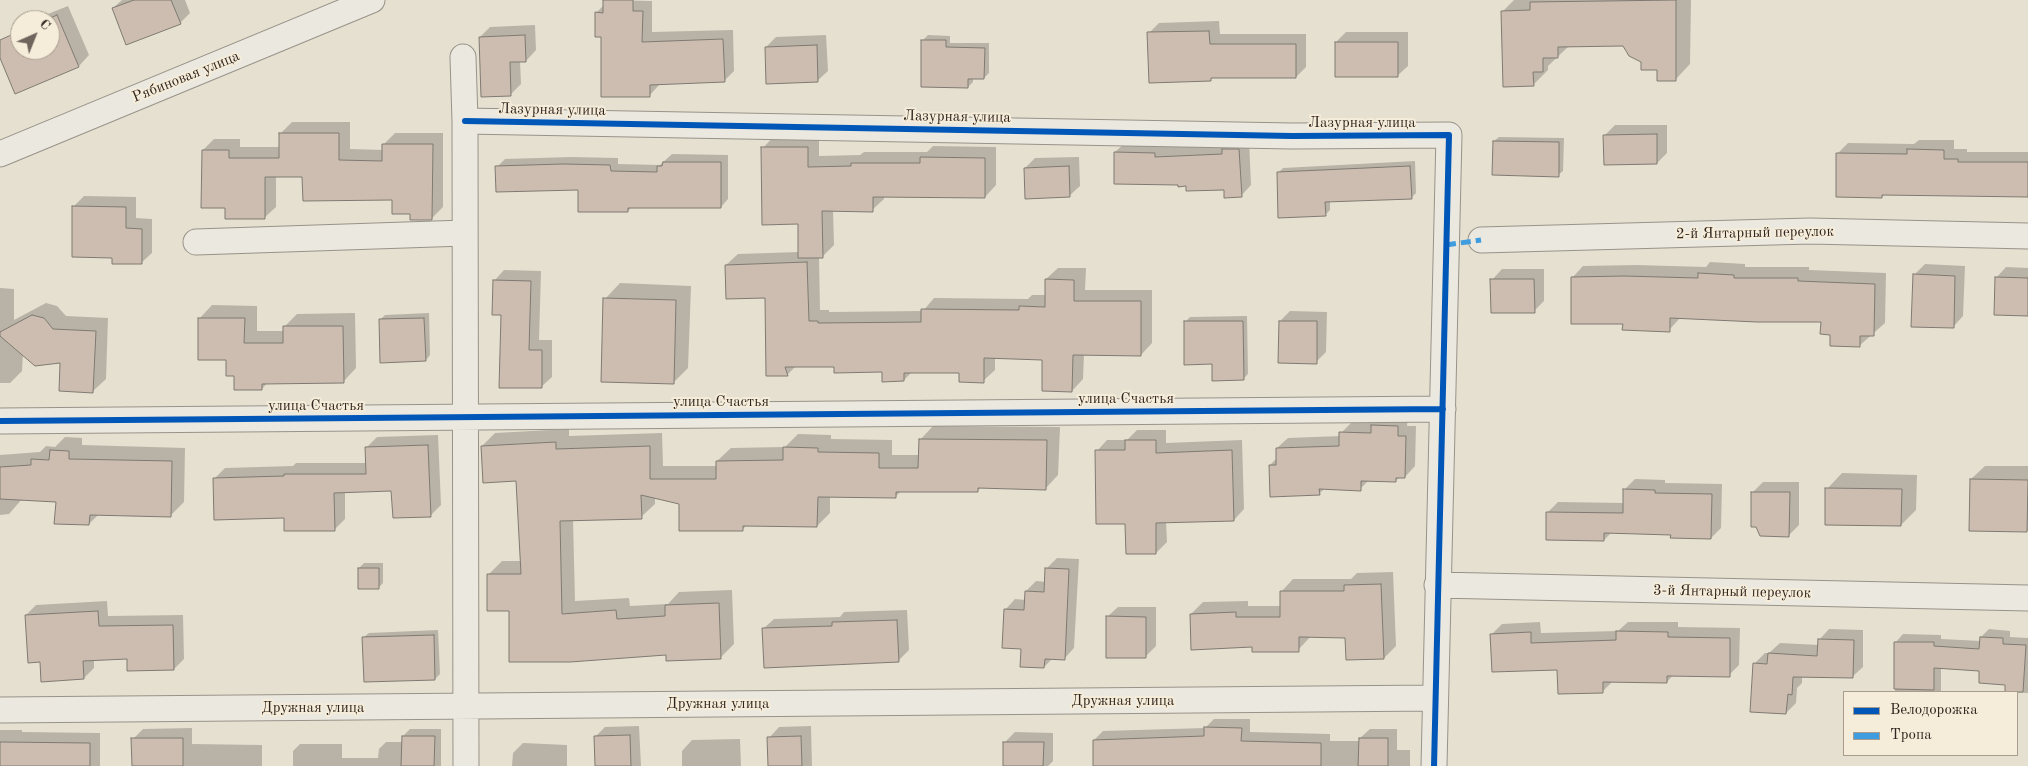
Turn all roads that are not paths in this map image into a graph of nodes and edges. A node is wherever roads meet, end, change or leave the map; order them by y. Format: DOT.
graph roads {
  1 [pos="369,1"];
  2 [pos="463,57"];
  3 [pos="465,121"];
  4 [pos="0,154"];
  5 [pos="465,233"];
  6 [pos="2028,236"];
  7 [pos="1481,240"];
  8 [pos="196,242"];
  9 [pos="1443,409"];
  10 [pos="466,417"];
  11 [pos="0,421"];
  12 [pos="1437,585"];
  13 [pos="2028,598"];
  14 [pos="1435,698"];
  15 [pos="466,706"];
  16 [pos="0,710"];
  17 [pos="466,766"];
  18 [pos="1434,766"];
  1 -- 4 [label="street, Рябиновая улица"];
  2 -- 3 [label="street"];
  3 -- 5 [label="street"];
  3 -- 9 [label="street, Лазурная улица"];
  5 -- 8 [label="street"];
  5 -- 10 [label="street"];
  6 -- 7 [label="street, 2-й Янтарный переулок"];
  9 -- 10 [label="street, улица Счастья"];
  9 -- 12 [label="street"];
  10 -- 11 [label="street, улица Счастья"];
  10 -- 15 [label="street"];
  12 -- 13 [label="street, 3-й Янтарный переулок"];
  12 -- 14 [label="street"];
  14 -- 15 [label="street, Дружная улица"];
  14 -- 18 [label="street"];
  15 -- 16 [label="street, Дружная улица"];
  15 -- 17 [label="street"];
}
